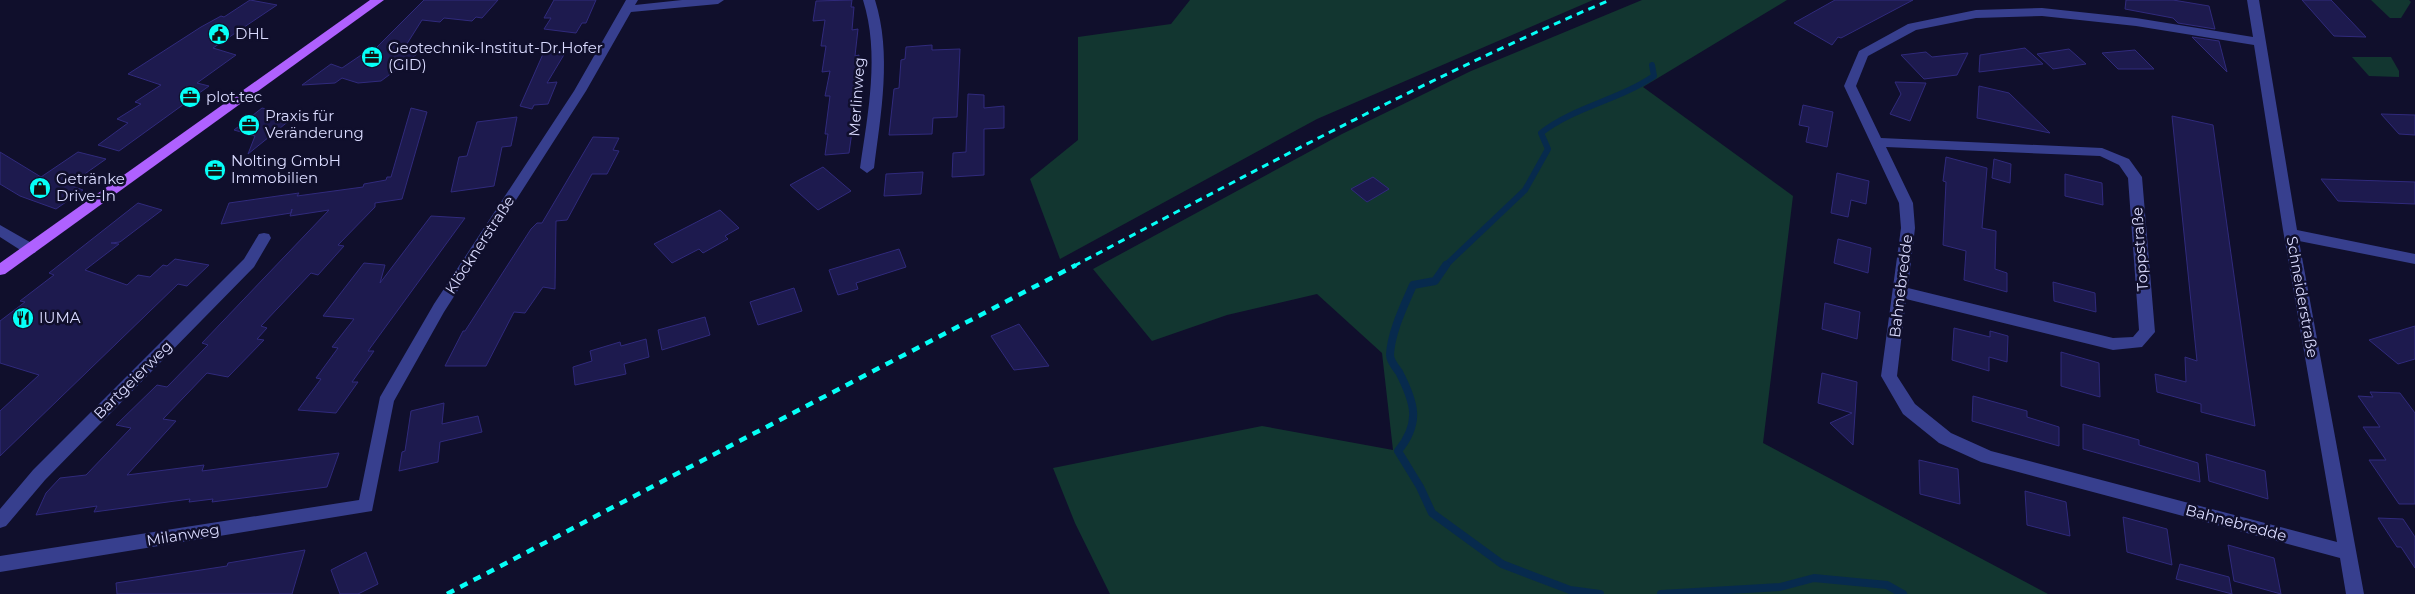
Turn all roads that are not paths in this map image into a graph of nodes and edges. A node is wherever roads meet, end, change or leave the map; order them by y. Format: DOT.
graph roads {
  1 [pos="378,0"];
  2 [pos="718,0"];
  3 [pos="869,0"];
  4 [pos="2253,0"];
  5 [pos="630,4"];
  6 [pos="2039,6"];
  7 [pos="2259,42"];
  8 [pos="1876,142"];
  9 [pos="867,168"];
  10 [pos="0,230"];
  11 [pos="2291,234"];
  12 [pos="264,238"];
  13 [pos="30,248"];
  14 [pos="2414,257"];
  15 [pos="0,270"];
  16 [pos="1900,292"];
  17 [pos="366,506"];
  18 [pos="0,521"];
  19 [pos="2347,552"];
  20 [pos="0,564"];
  21 [pos="2355,594"];
  1 -- 13 [label="main road"];
  2 -- 5 [label="street"];
  3 -- 9 [label="street, Merlinweg"];
  4 -- 7 [label="street, Schneiderstraße"];
  5 -- 17 [label="street, Klöcknerstraße"];
  6 -- 7 [label="street, Bahnebredde"];
  6 -- 8 [label="street, Bahnebredde"];
  7 -- 11 [label="street, Schneiderstraße"];
  8 -- 16 [label="street, Bahnebredde"];
  8 -- 16 [label="street, Toppstraße"];
  10 -- 13 [label="street"];
  11 -- 14 [label="street"];
  11 -- 19 [label="street, Schneiderstraße"];
  12 -- 18 [label="street, Bartgeierweg"];
  13 -- 15 [label="main road"];
  16 -- 19 [label="street, Bahnebredde"];
  17 -- 20 [label="street, Milanweg"];
  19 -- 21 [label="street, Schneiderstraße"];
}
